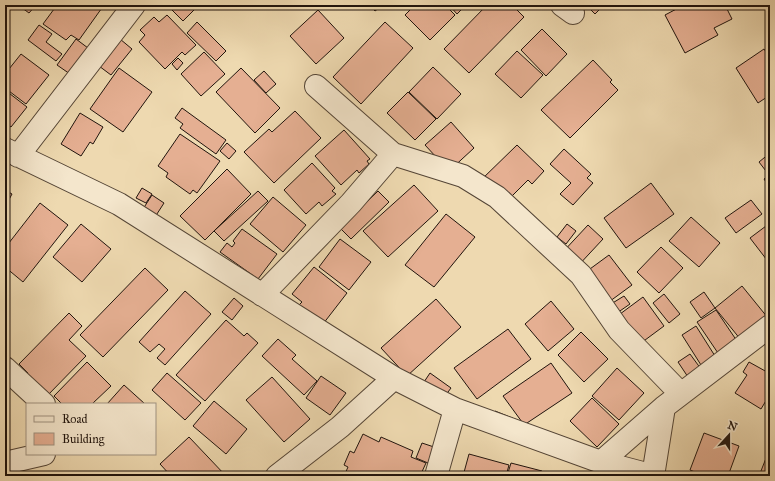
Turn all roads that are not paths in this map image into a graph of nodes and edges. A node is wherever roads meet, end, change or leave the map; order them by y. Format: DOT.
graph roads {
  1 [pos="134,5"];
  2 [pos="316,86"];
  3 [pos="12,153"];
  4 [pos="393,154"];
  5 [pos="262,295"];
  6 [pos="770,326"];
  7 [pos="5,368"];
  8 [pos="394,378"];
  9 [pos="672,400"];
  10 [pos="43,403"];
  11 [pos="455,409"];
  12 [pos="40,455"];
  13 [pos="600,462"];
  14 [pos="5,463"];
  15 [pos="277,476"];
  16 [pos="436,476"];
  17 [pos="653,476"];
  1 -- 3 [label="street"];
  2 -- 4 [label="street"];
  3 -- 5 [label="street"];
  4 -- 5 [label="street"];
  4 -- 9 [label="street"];
  5 -- 8 [label="street"];
  6 -- 9 [label="street"];
  7 -- 10 [label="street"];
  8 -- 11 [label="street"];
  8 -- 15 [label="street"];
  9 -- 13 [label="street"];
  9 -- 17 [label="street"];
  11 -- 13 [label="street"];
  11 -- 16 [label="street"];
  12 -- 14 [label="street"];
  13 -- 17 [label="street"];
}
